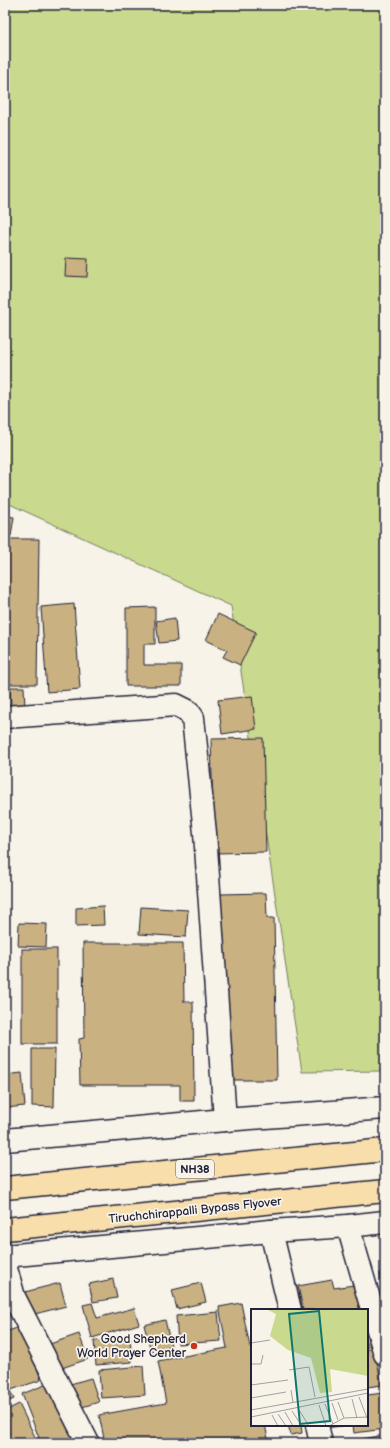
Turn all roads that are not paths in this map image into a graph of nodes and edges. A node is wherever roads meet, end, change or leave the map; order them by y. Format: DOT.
graph roads {
  1 [pos="5,717"];
  2 [pos="385,1108"];
  3 [pos="225,1120"];
  4 [pos="5,1140"];
  5 [pos="385,1150"];
  6 [pos="5,1188"];
  7 [pos="385,1192"];
  8 [pos="385,1222"];
  9 [pos="348,1226"];
  10 [pos="5,1229"];
  11 [pos="271,1231"];
  12 [pos="5,1256"];
  13 [pos="5,1265"];
  14 [pos="290,1309"];
  15 [pos="385,1354"];
  16 [pos="317,1426"];
  17 [pos="88,1443"];
  18 [pos="321,1443"];
  1 -- 3 [label="street"];
  2 -- 3 [label="street"];
  3 -- 4 [label="street"];
  5 -- 6 [label="highway, NH38"];
  7 -- 10 [label="highway, Tiruchchirappalli Bypass Flyover"];
  8 -- 9 [label="street"];
  9 -- 11 [label="street"];
  9 -- 15 [label="street"];
  11 -- 12 [label="street"];
  11 -- 14 [label="street"];
  13 -- 17 [label="street"];
  16 -- 18 [label="street"];
}
